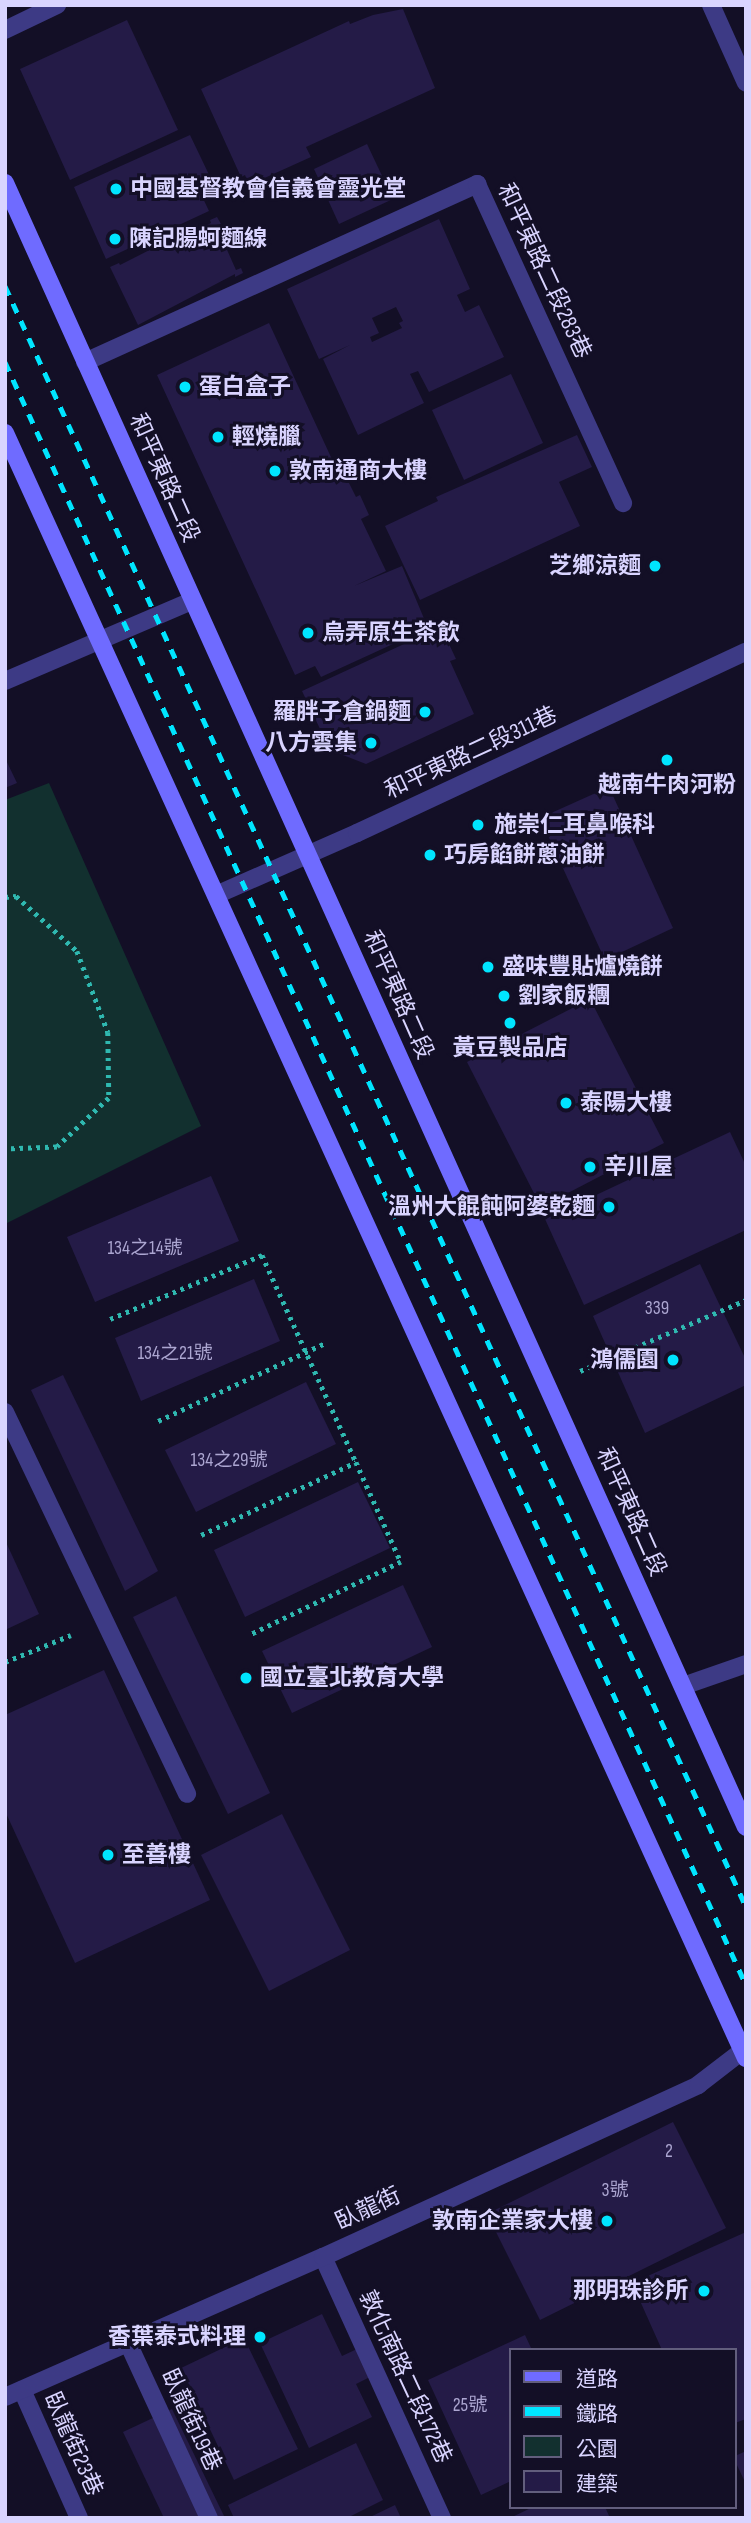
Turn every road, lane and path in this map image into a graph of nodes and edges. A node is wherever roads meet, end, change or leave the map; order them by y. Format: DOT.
graph roads {
  1 [pos="57,5"];
  2 [pos="711,5"];
  3 [pos="5,30"];
  4 [pos="746,83"];
  5 [pos="5,183"];
  6 [pos="85,362"];
  7 [pos="5,433"];
  8 [pos="623,503"];
  9 [pos="192,601"];
  10 [pos="100,641"];
  11 [pos="746,652"];
  12 [pos="5,681"];
  13 [pos="307,855"];
  14 [pos="216,895"];
  15 [pos="5,897"];
  16 [pos="5,1149"];
  17 [pos="746,1300"];
  18 [pos="110,1320"];
  19 [pos="325,1343"];
  20 [pos="307,1354"];
  21 [pos="548,1387"];
  22 [pos="5,1412"];
  23 [pos="158,1421"];
  24 [pos="356,1462"];
  25 [pos="201,1535"];
  26 [pos="104,1622"];
  27 [pos="250,1635"];
  28 [pos="5,1662"];
  29 [pos="746,1664"];
  30 [pos="684,1686"];
  31 [pos="187,1794"];
  32 [pos="746,1827"];
  33 [pos="745,2052"];
  34 [pos="323,2257"];
  35 [pos="128,2343"];
  36 [pos="13,2393"];
  37 [pos="79,2518"];
  38 [pos="209,2518"];
  39 [pos="442,2518"];
  1 -- 3 [label="street"];
  2 -- 4 [label="street"];
  5 -- 6 [label="main road, 和平東路二段"];
  6 -- 8 [label="street, 和平東路二段283巷"];
  6 -- 9 [label="main road, 和平東路二段"];
  7 -- 10 [label="main road"];
  9 -- 10 [label="street"];
  9 -- 13 [label="main road, 和平東路二段"];
  10 -- 12 [label="street"];
  10 -- 14 [label="main road"];
  11 -- 13 [label="street, 和平東路二段311巷"];
  13 -- 14 [label="street, 和平東路二段311巷"];
  13 -- 21 [label="main road, 和平東路二段"];
  14 -- 33 [label="main road"];
  15 -- 16 [label="path"];
  17 -- 21 [label="path"];
  18 -- 20 [label="path"];
  19 -- 20 [label="path"];
  20 -- 23 [label="path"];
  20 -- 24 [label="path"];
  21 -- 30 [label="main road, 和平東路二段"];
  22 -- 26 [label="street"];
  24 -- 25 [label="path"];
  24 -- 27 [label="path"];
  26 -- 28 [label="path"];
  26 -- 31 [label="street"];
  29 -- 30 [label="street"];
  30 -- 32 [label="main road, 和平東路二段"];
  33 -- 34 [label="street, 臥龍街"];
  34 -- 35 [label="street, 臥龍街"];
  34 -- 39 [label="street, 敦化南路二段172巷"];
  35 -- 36 [label="street, 臥龍街"];
  35 -- 38 [label="street, 臥龍街19巷"];
  36 -- 37 [label="street, 臥龍街23巷"];
}
